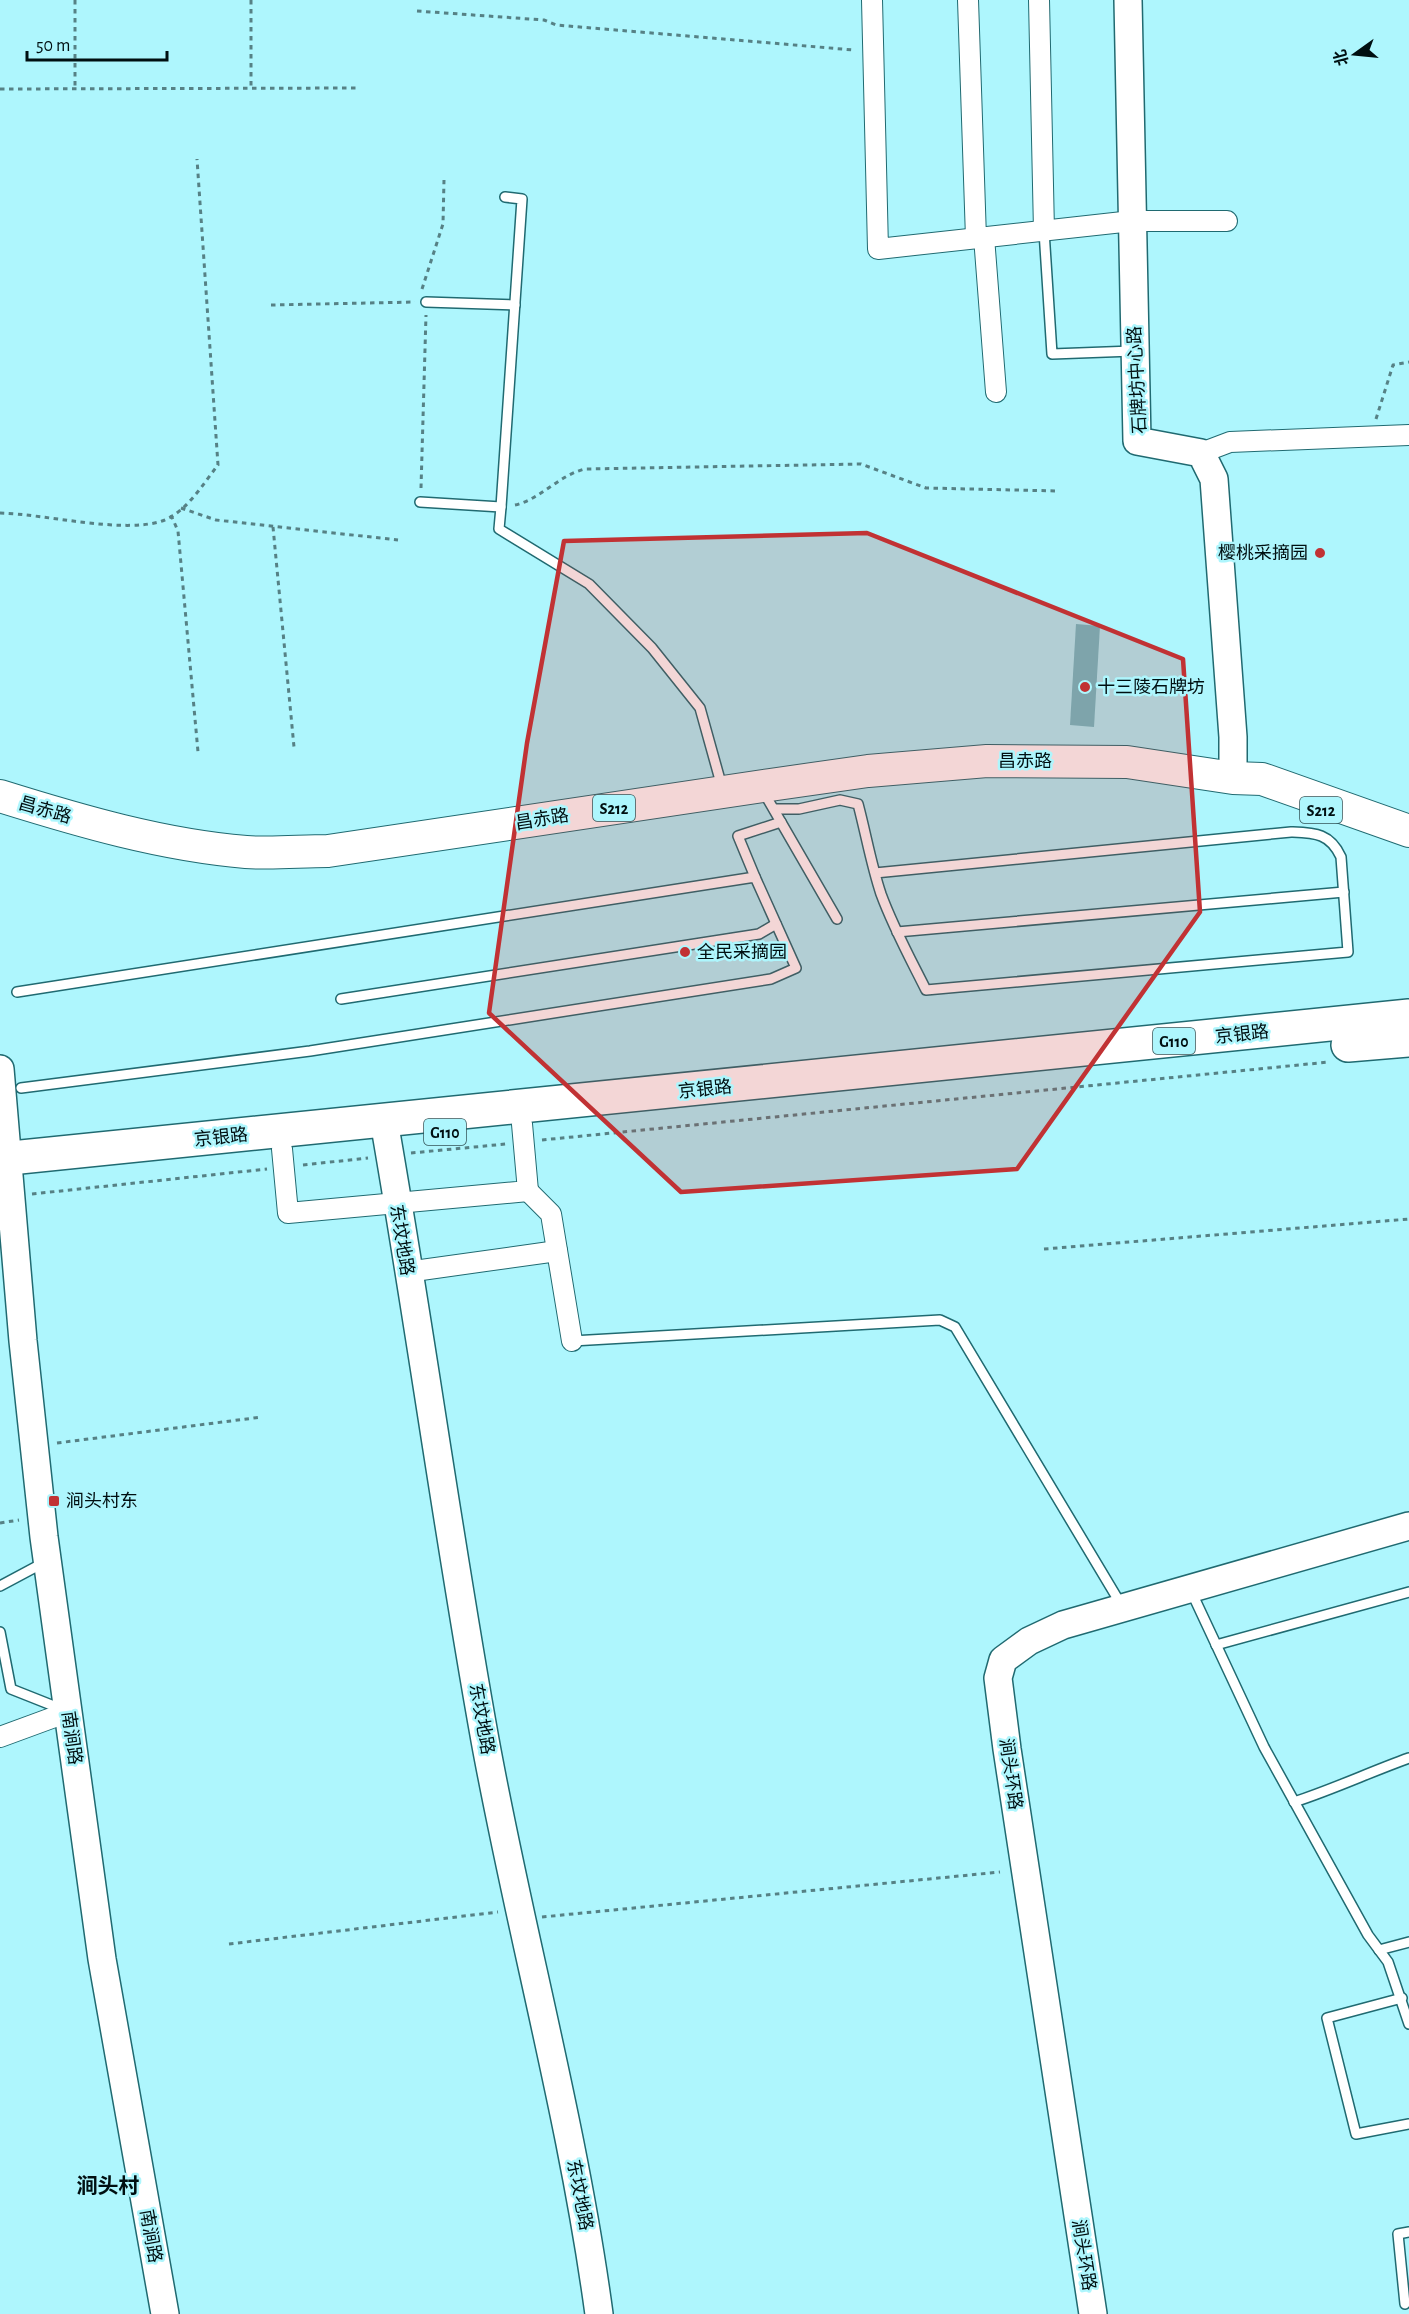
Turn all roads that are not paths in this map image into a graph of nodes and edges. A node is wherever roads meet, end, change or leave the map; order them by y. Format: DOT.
graph roads {
  1 [pos="872,0"];
  2 [pos="968,0"];
  3 [pos="1039,0"];
  4 [pos="1128,0"];
  5 [pos="505,197"];
  6 [pos="1132,221"];
  7 [pos="1227,221"];
  8 [pos="1044,231"];
  9 [pos="980,238"];
  10 [pos="422,302"];
  11 [pos="515,305"];
  12 [pos="1135,351"];
  13 [pos="996,392"];
  14 [pos="1409,435"];
  15 [pos="1202,453"];
  16 [pos="420,502"];
  17 [pos="501,507"];
  18 [pos="1233,778"];
  19 [pos="723,792"];
  20 [pos="0,796"];
  21 [pos="767,798"];
  22 [pos="781,822"];
  23 [pos="1409,831"];
  24 [pos="1409,842"];
  25 [pos="875,873"];
  26 [pos="755,878"];
  27 [pos="1344,892"];
  28 [pos="837,919"];
  29 [pos="776,924"];
  30 [pos="897,932"];
  31 [pos="17,992"];
  32 [pos="341,999"];
  33 [pos="1409,1016"];
  34 [pos="1409,1040"];
  35 [pos="0,1069"];
  36 [pos="943,1082"];
  37 [pos="21,1088"];
  38 [pos="884,1088"];
  39 [pos="523,1133"];
  40 [pos="387,1138"];
  41 [pos="283,1158"];
  42 [pos="5,1174"];
  43 [pos="528,1191"];
  44 [pos="397,1203"];
  45 [pos="557,1251"];
  46 [pos="407,1272"];
  47 [pos="572,1341"];
  48 [pos="1409,1526"];
  49 [pos="47,1561"];
  50 [pos="0,1586"];
  51 [pos="1190,1589"];
  52 [pos="1409,1592"];
  53 [pos="1123,1608"];
  54 [pos="0,1632"];
  55 [pos="1216,1645"];
  56 [pos="68,1712"];
  57 [pos="0,1737"];
  58 [pos="1409,1758"];
  59 [pos="1294,1802"];
  60 [pos="1409,1942"];
  61 [pos="1379,1950"];
  62 [pos="1402,1998"];
  63 [pos="1409,2024"];
  64 [pos="1409,2124"];
  65 [pos="1409,2232"];
  66 [pos="1405,2304"];
  67 [pos="165,2314"];
  68 [pos="599,2314"];
  69 [pos="1093,2314"];
  1 -- 9 [label="street"];
  2 -- 9 [label="street"];
  3 -- 8 [label="street"];
  4 -- 6 [label="street, 石牌坊中心路"];
  5 -- 11 [label="lane"];
  6 -- 7 [label="street"];
  6 -- 8 [label="street"];
  6 -- 12 [label="street, 石牌坊中心路"];
  8 -- 9 [label="street"];
  8 -- 12 [label="lane"];
  9 -- 13 [label="street"];
  10 -- 11 [label="lane"];
  11 -- 17 [label="lane"];
  12 -- 15 [label="street, 石牌坊中心路"];
  14 -- 15 [label="street"];
  15 -- 18 [label="street"];
  16 -- 17 [label="lane"];
  17 -- 19 [label="lane"];
  18 -- 21 [label="main road, 昌赤路 / S212"];
  18 -- 23 [label="main road, 昌赤路 / S212"];
  18 -- 24 [label="main road, 昌赤路 / S212"];
  19 -- 20 [label="main road, 昌赤路 / S212"];
  19 -- 21 [label="main road, 昌赤路 / S212"];
  21 -- 22 [label="lane"];
  21 -- 25 [label="lane"];
  22 -- 26 [label="lane"];
  22 -- 28 [label="lane"];
  25 -- 27 [label="lane"];
  25 -- 30 [label="lane"];
  26 -- 29 [label="lane"];
  26 -- 31 [label="lane"];
  27 -- 30 [label="lane"];
  27 -- 30 [label="lane"];
  29 -- 32 [label="lane"];
  29 -- 37 [label="lane"];
  33 -- 36 [label="highway, 京银路 / G110"];
  34 -- 36 [label="highway, 京银路 / G110"];
  35 -- 42 [label="street, 南涧路"];
  36 -- 38 [label="highway, 京银路 / G110"];
  38 -- 39 [label="highway, 京银路 / G110"];
  38 -- 40 [label="highway, 京银路 / G110"];
  39 -- 40 [label="highway, 京银路 / G110"];
  39 -- 43 [label="street"];
  40 -- 41 [label="highway, 京银路 / G110"];
  40 -- 42 [label="highway, 京银路 / G110"];
  40 -- 44 [label="street, 东坟地路"];
  41 -- 42 [label="highway, 京银路 / G110"];
  41 -- 44 [label="street"];
  42 -- 49 [label="street, 南涧路"];
  43 -- 44 [label="street"];
  43 -- 45 [label="street"];
  44 -- 46 [label="street, 东坟地路"];
  45 -- 46 [label="street"];
  45 -- 47 [label="street"];
  46 -- 68 [label="street, 东坟地路"];
  47 -- 53 [label="lane"];
  48 -- 51 [label="street, 涧头环路"];
  49 -- 50 [label="lane"];
  49 -- 56 [label="street, 南涧路"];
  51 -- 53 [label="street, 涧头环路"];
  51 -- 55 [label="lane"];
  52 -- 55 [label="lane"];
  53 -- 69 [label="street, 涧头环路"];
  54 -- 56 [label="lane"];
  55 -- 59 [label="lane"];
  56 -- 57 [label="street"];
  56 -- 67 [label="street, 南涧路"];
  58 -- 59 [label="lane"];
  59 -- 61 [label="lane"];
  60 -- 61 [label="lane"];
  61 -- 62 [label="lane"];
  62 -- 63 [label="lane"];
  62 -- 64 [label="lane"];
  65 -- 66 [label="lane"];
}
